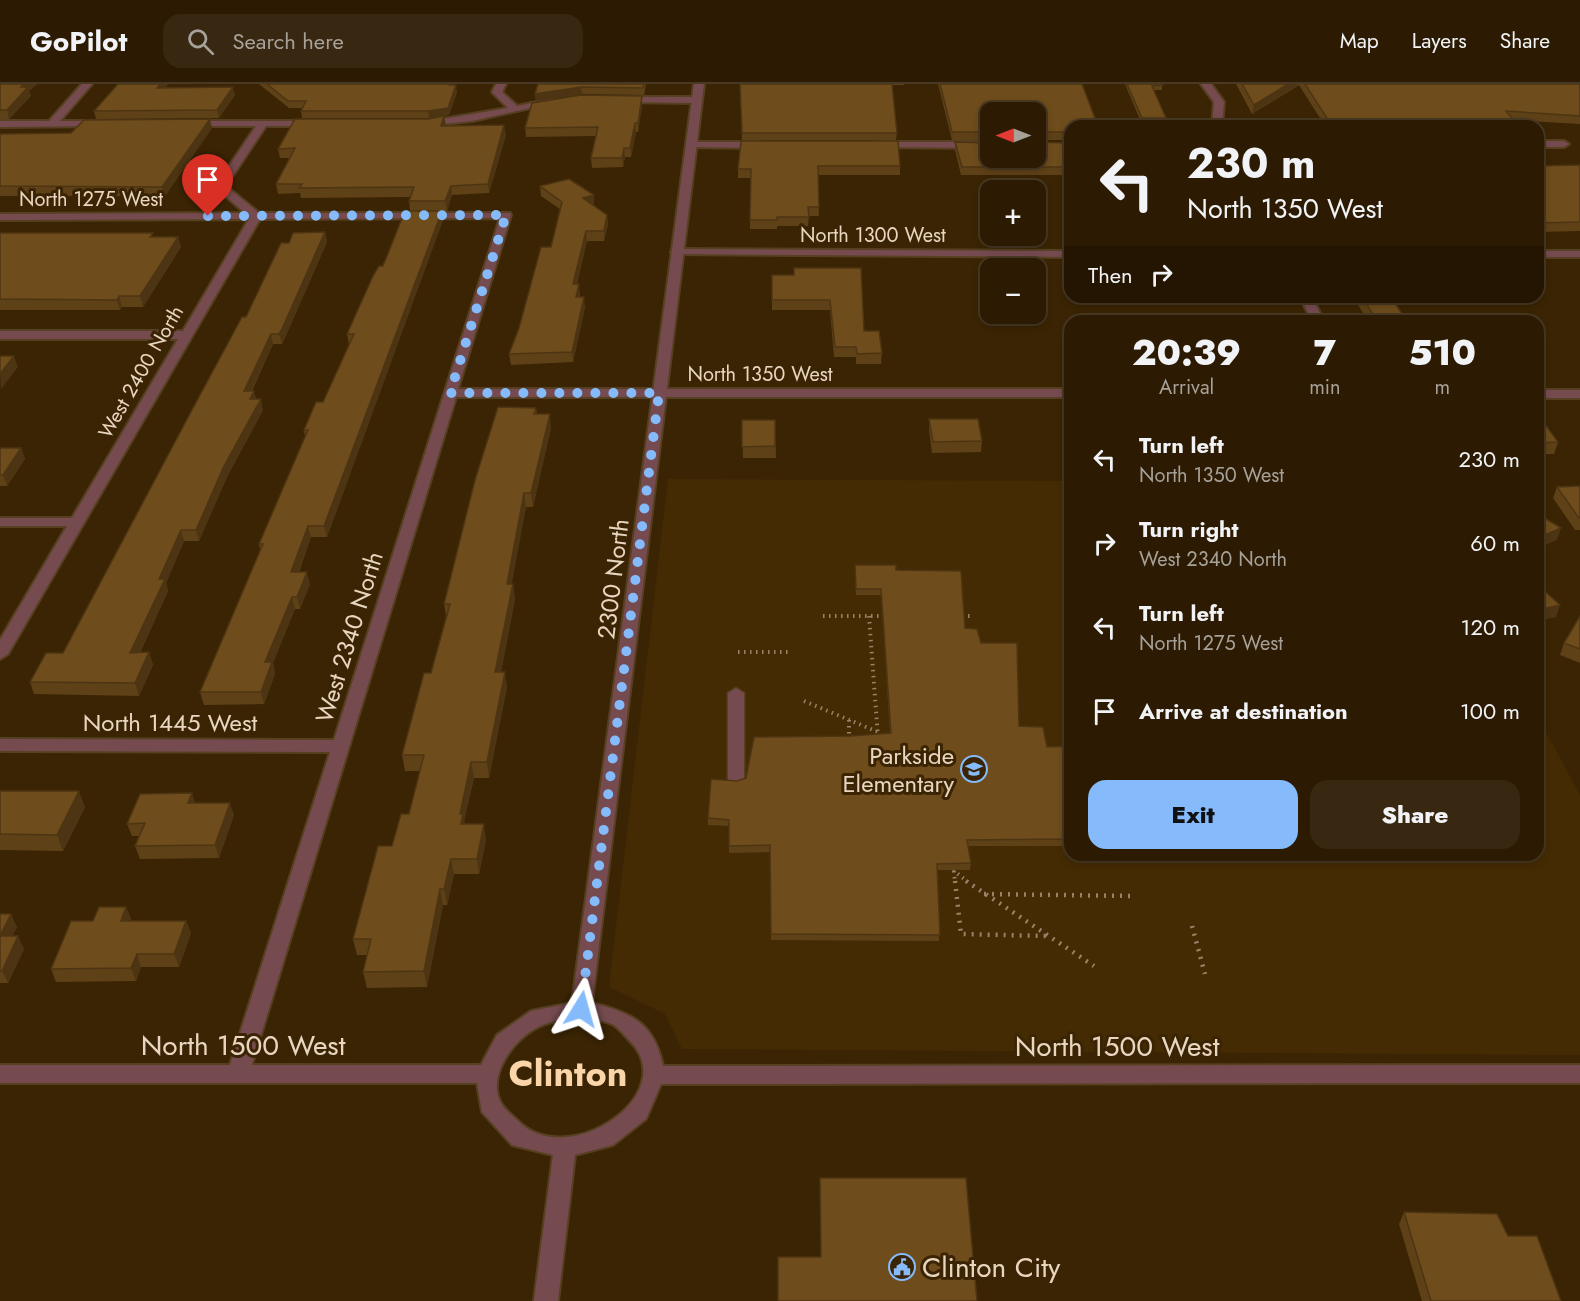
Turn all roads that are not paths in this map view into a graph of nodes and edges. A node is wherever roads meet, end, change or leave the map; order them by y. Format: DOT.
graph roads {
  1 [pos="87,84"];
  2 [pos="501,84"];
  3 [pos="699,84"];
  4 [pos="1206,84"];
  5 [pos="604,99"];
  6 [pos="697,100"];
  7 [pos="561,101"];
  8 [pos="514,109"];
  9 [pos="1217,120"];
  10 [pos="263,123"];
  11 [pos="322,123"];
  12 [pos="417,123"];
  13 [pos="0,124"];
  14 [pos="110,124"];
  15 [pos="181,124"];
  16 [pos="51,125"];
  17 [pos="1544,144"];
  18 [pos="1564,144"];
  19 [pos="691,145"];
  20 [pos="771,145"];
  21 [pos="863,145"];
  22 [pos="980,145"];
  23 [pos="506,215"];
  24 [pos="256,216"];
  25 [pos="0,217"];
  26 [pos="677,252"];
  27 [pos="1064,254"];
  28 [pos="1544,254"];
  29 [pos="1580,254"];
  30 [pos="0,335"];
  31 [pos="184,335"];
  32 [pos="450,393"];
  33 [pos="659,393"];
  34 [pos="1064,393"];
  35 [pos="1544,394"];
  36 [pos="1580,394"];
  37 [pos="0,522"];
  38 [pos="77,522"];
  39 [pos="0,654"];
  40 [pos="736,693"];
  41 [pos="0,745"];
  42 [pos="340,746"];
  43 [pos="736,780"];
  44 [pos="581,1009"];
  45 [pos="0,1074"];
  46 [pos="238,1074"];
  47 [pos="487,1074"];
  48 [pos="1580,1074"];
  49 [pos="654,1075"];
  50 [pos="565,1148"];
  51 [pos="546,1301"];
  1 -- 16 [label="street"];
  2 -- 8 [label="street"];
  3 -- 6 [label="street, 2300 North"];
  4 -- 9 [label="street"];
  5 -- 6 [label="street"];
  6 -- 19 [label="street, 2300 North"];
  7 -- 8 [label="street"];
  8 -- 12 [label="street"];
  10 -- 11 [label="street"];
  10 -- 15 [label="street"];
  10 -- 24 [label="street"];
  13 -- 16 [label="street"];
  14 -- 16 [label="street"];
  17 -- 18 [label="street"];
  19 -- 20 [label="street"];
  19 -- 26 [label="street, 2300 North"];
  21 -- 22 [label="street"];
  23 -- 24 [label="street, North 1275 West"];
  23 -- 32 [label="street, West 2340 North"];
  24 -- 25 [label="street, North 1275 West"];
  24 -- 31 [label="street, West 2400 North"];
  26 -- 27 [label="street, North 1300 West"];
  26 -- 33 [label="street, 2300 North"];
  28 -- 29 [label="street"];
  30 -- 31 [label="street"];
  31 -- 38 [label="street, West 2400 North"];
  32 -- 33 [label="street, North 1350 West"];
  32 -- 42 [label="street, West 2340 North"];
  33 -- 34 [label="street, North 1350 West"];
  33 -- 44 [label="street, 2300 North"];
  35 -- 36 [label="street"];
  37 -- 38 [label="street"];
  38 -- 39 [label="street, West 2400 North"];
  40 -- 43 [label="lane"];
  41 -- 42 [label="street, North 1445 West"];
  42 -- 46 [label="street, West 2340 North"];
  44 -- 47 [label="street"];
  44 -- 49 [label="street"];
  45 -- 46 [label="street, North 1500 West"];
  46 -- 47 [label="street, North 1500 West"];
  47 -- 50 [label="street"];
  48 -- 49 [label="street, North 1500 West"];
  49 -- 50 [label="street"];
  50 -- 51 [label="street"];
}
